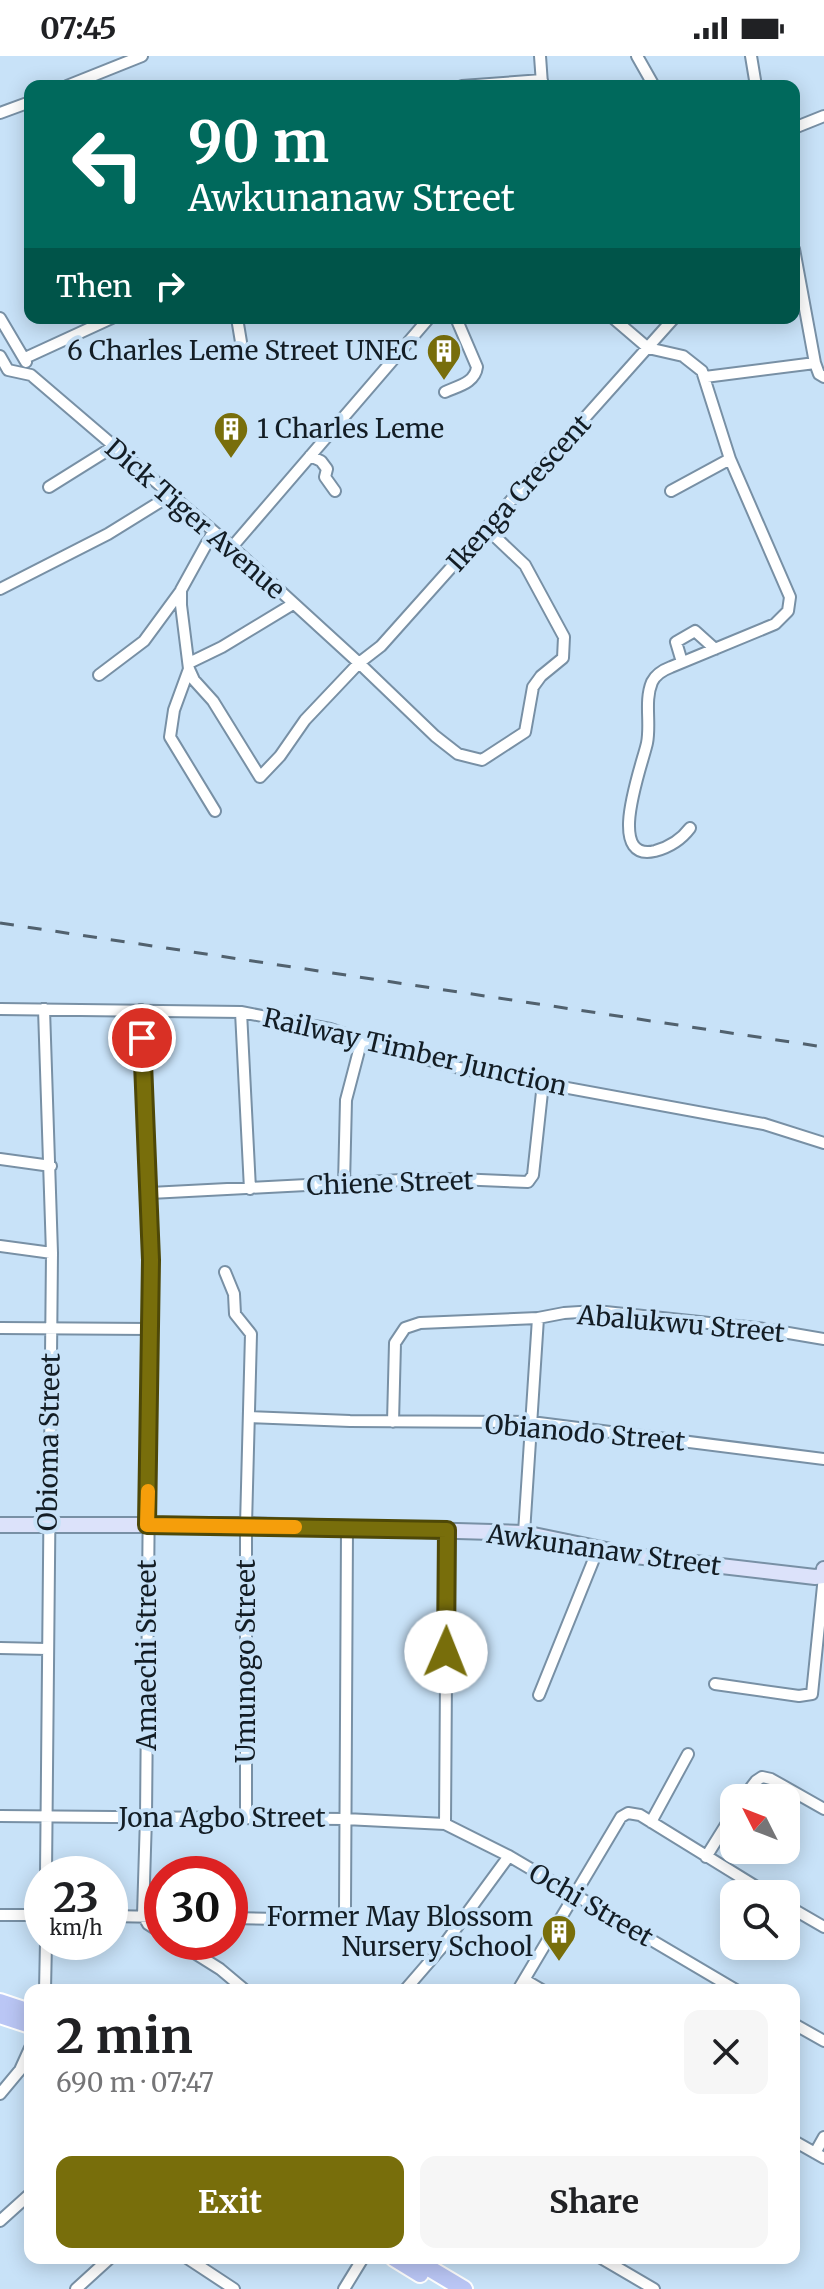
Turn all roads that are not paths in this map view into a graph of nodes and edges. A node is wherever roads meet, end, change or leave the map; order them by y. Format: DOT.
graph roads {
  1 [pos="142,56"];
  2 [pos="540,56"];
  3 [pos="637,56"];
  4 [pos="751,56"];
  5 [pos="82,80"];
  6 [pos="542,80"];
  7 [pos="651,80"];
  8 [pos="755,80"];
  9 [pos="24,104"];
  10 [pos="0,113"];
  11 [pos="824,116"];
  12 [pos="800,126"];
  13 [pos="800,282"];
  14 [pos="0,318"];
  15 [pos="99,324"];
  16 [pos="238,324"];
  17 [pos="424,324"];
  18 [pos="459,324"];
  19 [pos="620,324"];
  20 [pos="669,324"];
  21 [pos="241,342"];
  22 [pos="648,348"];
  23 [pos="0,356"];
  24 [pos="25,358"];
  25 [pos="815,363"];
  26 [pos="31,375"];
  27 [pos="705,377"];
  28 [pos="824,377"];
  29 [pos="445,392"];
  30 [pos="113,447"];
  31 [pos="310,456"];
  32 [pos="730,459"];
  33 [pos="49,487"];
  34 [pos="335,491"];
  35 [pos="671,491"];
  36 [pos="171,495"];
  37 [pos="486,528"];
  38 [pos="213,532"];
  39 [pos="232,547"];
  40 [pos="0,589"];
  41 [pos="181,590"];
  42 [pos="293,604"];
  43 [pos="715,649"];
  44 [pos="682,662"];
  45 [pos="359,663"];
  46 [pos="189,666"];
  47 [pos="99,675"];
  48 [pos="215,811"];
  49 [pos="690,828"];
  50 [pos="0,1009"];
  51 [pos="44,1009"];
  52 [pos="141,1010"];
  53 [pos="241,1012"];
  54 [pos="362,1039"];
  55 [pos="543,1083"];
  56 [pos="824,1143"];
  57 [pos="0,1159"];
  58 [pos="51,1166"];
  59 [pos="344,1184"];
  60 [pos="250,1189"];
  61 [pos="150,1193"];
  62 [pos="0,1246"];
  63 [pos="52,1253"];
  64 [pos="225,1272"];
  65 [pos="538,1318"];
  66 [pos="0,1328"];
  67 [pos="50,1328"];
  68 [pos="150,1329"];
  69 [pos="824,1339"];
  70 [pos="249,1417"];
  71 [pos="393,1422"];
  72 [pos="531,1422"];
  73 [pos="824,1459"];
  74 [pos="0,1525"];
  75 [pos="147,1525"];
  76 [pos="246,1525"];
  77 [pos="48,1526"];
  78 [pos="347,1529"];
  79 [pos="447,1530"];
  80 [pos="524,1533"];
  81 [pos="598,1549"];
  82 [pos="824,1574"];
  83 [pos="0,1648"];
  84 [pos="47,1649"];
  85 [pos="715,1684"];
  86 [pos="539,1695"];
  87 [pos="818,1695"];
  88 [pos="688,1754"];
  89 [pos="754,1784"];
  90 [pos="780,1784"];
  91 [pos="800,1795"];
  92 [pos="824,1809"];
  93 [pos="0,1816"];
  94 [pos="45,1817"];
  95 [pos="146,1817"];
  96 [pos="246,1818"];
  97 [pos="345,1819"];
  98 [pos="651,1822"];
  99 [pos="445,1824"];
  100 [pos="720,1834"];
  101 [pos="46,1856"];
  102 [pos="509,1856"];
  103 [pos="706,1857"];
  104 [pos="745,1880"];
  105 [pos="574,1895"];
  106 [pos="800,1913"];
  107 [pos="0,1915"];
  108 [pos="24,1915"];
  109 [pos="128,1915"];
  110 [pos="143,1915"];
  111 [pos="248,1918"];
  112 [pos="824,1927"];
  113 [pos="46,1960"];
  114 [pos="206,1960"];
  115 [pos="45,1984"];
  116 [pos="238,1984"];
  117 [pos="410,1984"];
  118 [pos="523,1984"];
  119 [pos="726,1984"];
  120 [pos="0,2002"];
  121 [pos="24,2010"];
  122 [pos="0,2015"];
  123 [pos="24,2023"];
  124 [pos="800,2027"];
  125 [pos="824,2041"];
  126 [pos="24,2061"];
  127 [pos="0,2094"];
  128 [pos="824,2137"];
  129 [pos="800,2144"];
  130 [pos="820,2156"];
  131 [pos="24,2199"];
  132 [pos="0,2221"];
  133 [pos="103,2264"];
  134 [pos="196,2264"];
  135 [pos="359,2264"];
  136 [pos="404,2264"];
  137 [pos="422,2264"];
  138 [pos="611,2264"];
  139 [pos="230,2288"];
  140 [pos="76,2289"];
  141 [pos="344,2289"];
  142 [pos="444,2289"];
  143 [pos="464,2289"];
  144 [pos="654,2289"];
  1 -- 5 [label="street"];
  2 -- 6 [label="street"];
  3 -- 7 [label="street"];
  4 -- 8 [label="street"];
  9 -- 10 [label="street"];
  11 -- 12 [label="street"];
  13 -- 25 [label="street"];
  14 -- 24 [label="street"];
  15 -- 24 [label="street"];
  16 -- 21 [label="street"];
  17 -- 31 [label="street"];
  18 -- 29 [label="street"];
  19 -- 22 [label="street"];
  20 -- 22 [label="street, Ikenga Crescent"];
  22 -- 27 [label="street"];
  22 -- 37 [label="street, Ikenga Crescent"];
  23 -- 26 [label="street"];
  24 -- 26 [label="street"];
  25 -- 27 [label="street"];
  25 -- 28 [label="street"];
  26 -- 30 [label="street, Dick Tiger Avenue"];
  27 -- 32 [label="street"];
  30 -- 33 [label="street"];
  30 -- 36 [label="street, Dick Tiger Avenue"];
  31 -- 34 [label="street"];
  31 -- 39 [label="street"];
  32 -- 35 [label="street"];
  32 -- 43 [label="street"];
  36 -- 38 [label="street, Dick Tiger Avenue"];
  36 -- 40 [label="street"];
  37 -- 45 [label="street, Ikenga Crescent"];
  37 -- 45 [label="street, Dick Tiger Avenue"];
  38 -- 39 [label="street, Dick Tiger Avenue"];
  38 -- 41 [label="street"];
  39 -- 42 [label="street, Dick Tiger Avenue"];
  41 -- 46 [label="street"];
  41 -- 47 [label="street"];
  42 -- 45 [label="street, Dick Tiger Avenue"];
  42 -- 46 [label="street"];
  43 -- 44 [label="street"];
  43 -- 44 [label="street"];
  44 -- 49 [label="street"];
  45 -- 46 [label="street, Ikenga Crescent"];
  46 -- 48 [label="street"];
  50 -- 51 [label="street, Railway Timber Junction"];
  51 -- 52 [label="street, Railway Timber Junction"];
  51 -- 58 [label="street, Obioma Street"];
  52 -- 53 [label="street, Railway Timber Junction"];
  52 -- 61 [label="street, Amaechi Street"];
  53 -- 54 [label="street, Railway Timber Junction"];
  53 -- 60 [label="street"];
  54 -- 55 [label="street, Railway Timber Junction"];
  54 -- 59 [label="street"];
  55 -- 56 [label="street, Railway Timber Junction"];
  55 -- 59 [label="street, Chiene Street"];
  57 -- 58 [label="street"];
  58 -- 63 [label="street, Obioma Street"];
  59 -- 60 [label="street, Chiene Street"];
  60 -- 61 [label="street, Chiene Street"];
  61 -- 68 [label="street, Amaechi Street"];
  62 -- 63 [label="street"];
  63 -- 67 [label="street, Obioma Street"];
  64 -- 70 [label="street, Umunogo Street"];
  65 -- 69 [label="street, Abalukwu Street"];
  65 -- 71 [label="street, Abalukwu Street"];
  65 -- 72 [label="street, Abalukwu Street"];
  66 -- 67 [label="street"];
  67 -- 68 [label="street"];
  67 -- 77 [label="street, Obioma Street"];
  68 -- 75 [label="street, Amaechi Street"];
  70 -- 71 [label="street, Obianodo Street"];
  70 -- 76 [label="street, Umunogo Street"];
  71 -- 72 [label="street, Obianodo Street"];
  72 -- 73 [label="street, Obianodo Street"];
  72 -- 80 [label="street, Abalukwu Street"];
  74 -- 77 [label="street, Awkunanaw Street"];
  75 -- 76 [label="street, Awkunanaw Street"];
  75 -- 77 [label="street, Awkunanaw Street"];
  75 -- 95 [label="street, Amaechi Street"];
  76 -- 78 [label="street, Awkunanaw Street"];
  76 -- 96 [label="street, Umunogo Street"];
  77 -- 84 [label="street, Obioma Street"];
  78 -- 79 [label="street, Awkunanaw Street"];
  78 -- 97 [label="street"];
  79 -- 80 [label="street, Awkunanaw Street"];
  79 -- 99 [label="street"];
  80 -- 81 [label="street, Awkunanaw Street"];
  81 -- 82 [label="street, Awkunanaw Street"];
  81 -- 86 [label="street"];
  82 -- 87 [label="street"];
  83 -- 84 [label="street"];
  84 -- 94 [label="street, Obioma Street"];
  85 -- 87 [label="street"];
  88 -- 98 [label="street"];
  89 -- 90 [label="street"];
  91 -- 92 [label="street"];
  93 -- 94 [label="street, Jona Agbo Street"];
  94 -- 95 [label="street, Jona Agbo Street"];
  94 -- 101 [label="street, Obioma Street"];
  95 -- 96 [label="street, Jona Agbo Street"];
  95 -- 110 [label="street, Amaechi Street"];
  96 -- 97 [label="street, Jona Agbo Street"];
  97 -- 99 [label="street, Jona Agbo Street"];
  97 -- 111 [label="street"];
  98 -- 103 [label="street"];
  98 -- 105 [label="street"];
  99 -- 102 [label="street, Ochi Street"];
  100 -- 103 [label="street"];
  102 -- 105 [label="street, Ochi Street"];
  102 -- 117 [label="street"];
  103 -- 104 [label="street"];
  105 -- 118 [label="street"];
  105 -- 119 [label="street, Ochi Street"];
  106 -- 112 [label="street"];
  107 -- 108 [label="street"];
  109 -- 110 [label="street"];
  113 -- 115 [label="street"];
  114 -- 116 [label="street"];
  120 -- 121 [label="main road"];
  122 -- 123 [label="main road"];
  124 -- 125 [label="street"];
  126 -- 127 [label="street"];
  128 -- 130 [label="street"];
  129 -- 130 [label="street"];
  131 -- 132 [label="street"];
  133 -- 140 [label="street"];
  134 -- 139 [label="street"];
  135 -- 141 [label="street"];
  136 -- 142 [label="main road"];
  137 -- 143 [label="main road"];
  138 -- 144 [label="street"];
}
